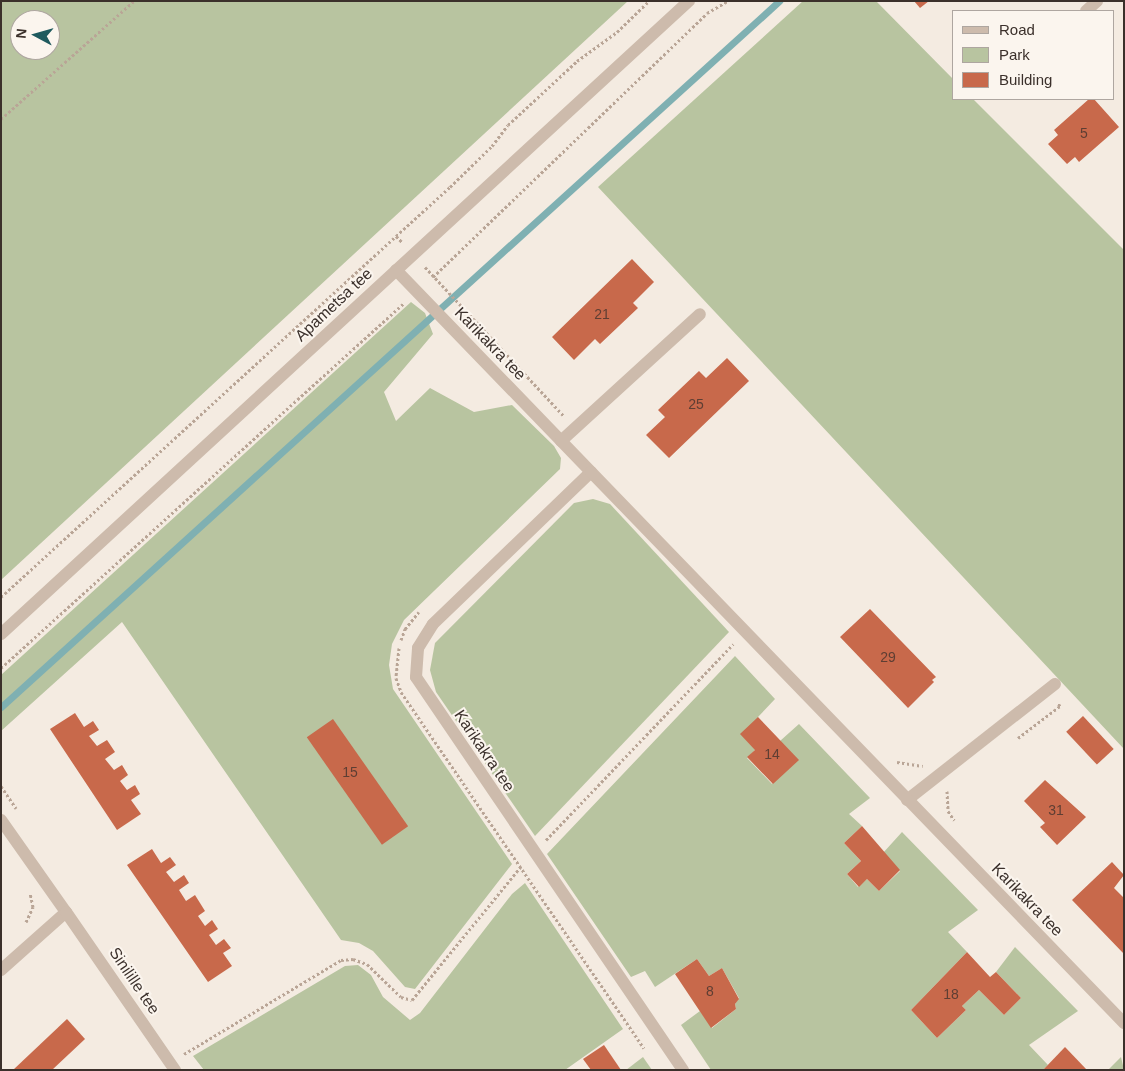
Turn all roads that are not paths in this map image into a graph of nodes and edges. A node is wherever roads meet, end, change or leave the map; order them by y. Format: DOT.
graph roads {
  1 [pos="689,1"];
  2 [pos="1097,1"];
  3 [pos="1087,10"];
  4 [pos="396,270"];
  5 [pos="700,314"];
  6 [pos="561,441"];
  7 [pos="591,472"];
  8 [pos="1,634"];
  9 [pos="1055,684"];
  10 [pos="907,800"];
  11 [pos="1,820"];
  12 [pos="66,912"];
  13 [pos="1,970"];
  14 [pos="1124,1023"];
  15 [pos="172,1066"];
  16 [pos="683,1070"];
  1 -- 4 [label="street, Apametsa tee"];
  2 -- 3 [label="street"];
  4 -- 6 [label="street, Karikakra tee"];
  4 -- 8 [label="street, Apametsa tee"];
  5 -- 6 [label="street"];
  6 -- 7 [label="street, Karikakra tee"];
  7 -- 10 [label="street, Karikakra tee"];
  7 -- 16 [label="street, Karikakra tee"];
  9 -- 10 [label="street"];
  10 -- 14 [label="street, Karikakra tee"];
  11 -- 12 [label="street, Sinilille tee"];
  12 -- 13 [label="street"];
  12 -- 15 [label="street, Sinilille tee"];
}
